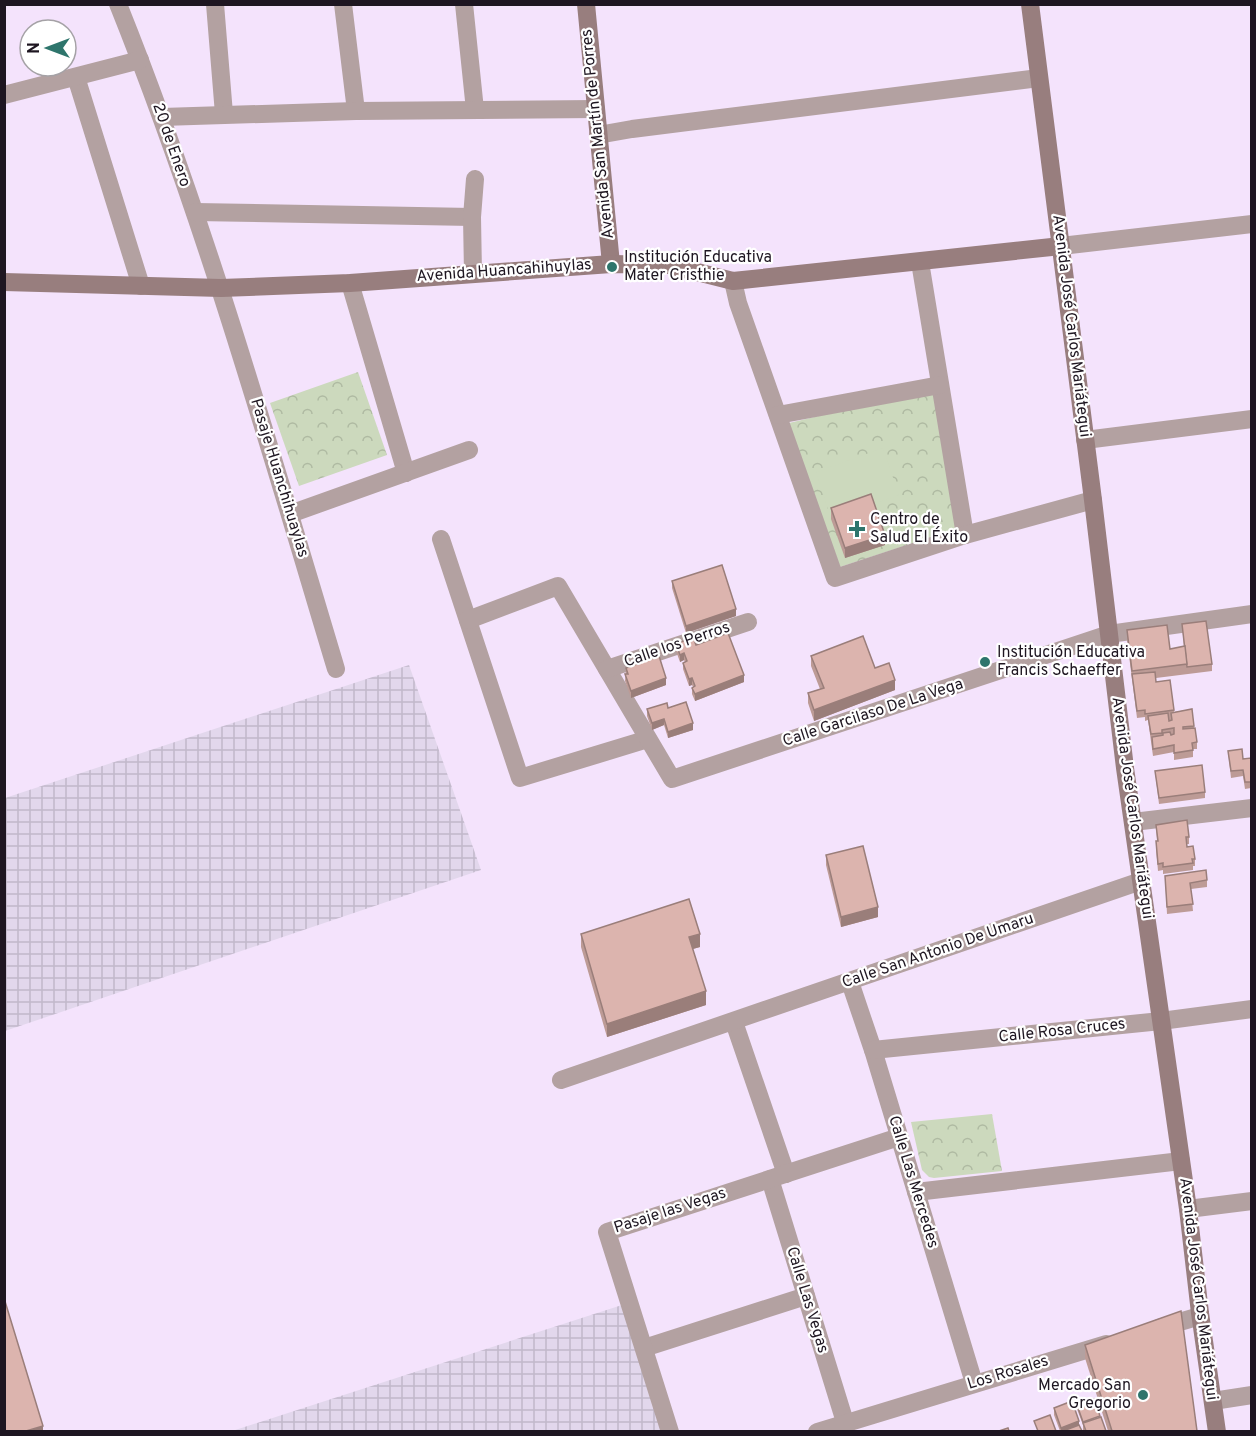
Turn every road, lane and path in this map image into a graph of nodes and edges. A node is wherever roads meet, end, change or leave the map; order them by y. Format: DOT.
graph roads {
  1 [pos="118,4"];
  2 [pos="215,4"];
  3 [pos="343,4"];
  4 [pos="464,4"];
  5 [pos="586,4"];
  6 [pos="1030,4"];
  7 [pos="140,60"];
  8 [pos="78,76"];
  9 [pos="72,78"];
  10 [pos="76,78"];
  11 [pos="1039,78"];
  12 [pos="4,95"];
  13 [pos="596,109"];
  14 [pos="475,110"];
  15 [pos="356,111"];
  16 [pos="225,114"];
  17 [pos="162,117"];
  18 [pos="598,135"];
  19 [pos="475,179"];
  20 [pos="195,212"];
  21 [pos="472,217"];
  22 [pos="1251,224"];
  23 [pos="1061,246"];
  24 [pos="920,262"];
  25 [pos="611,264"];
  26 [pos="473,273"];
  27 [pos="733,281"];
  28 [pos="4,282"];
  29 [pos="350,283"];
  30 [pos="141,286"];
  31 [pos="221,288"];
  32 [pos="940,385"];
  33 [pos="778,415"];
  34 [pos="1251,419"];
  35 [pos="1086,440"];
  36 [pos="469,450"];
  37 [pos="406,473"];
  38 [pos="1093,500"];
  39 [pos="290,514"];
  40 [pos="965,535"];
  41 [pos="441,539"];
  42 [pos="1251,614"];
  43 [pos="468,620"];
  44 [pos="748,622"];
  45 [pos="1109,634"];
  46 [pos="336,669"];
  47 [pos="607,669"];
  48 [pos="648,739"];
  49 [pos="1251,807"];
  50 [pos="1133,822"];
  51 [pos="1141,881"];
  52 [pos="850,981"];
  53 [pos="1251,1009"];
  54 [pos="1161,1021"];
  55 [pos="734,1022"];
  56 [pos="873,1050"];
  57 [pos="561,1080"];
  58 [pos="899,1137"];
  59 [pos="1181,1161"];
  60 [pos="778,1177"];
  61 [pos="916,1192"];
  62 [pos="1251,1201"];
  63 [pos="1188,1209"];
  64 [pos="806,1296"];
  65 [pos="1200,1316"];
  66 [pos="1144,1333"];
  67 [pos="1121,1340"];
  68 [pos="644,1348"];
  69 [pos="974,1383"];
  70 [pos="1251,1395"];
  71 [pos="1213,1401"];
  72 [pos="845,1422"];
  73 [pos="670,1431"];
  74 [pos="817,1431"];
  75 [pos="1216,1431"];
  1 -- 7 [label="street, 20 de Enero"];
  2 -- 16 [label="street"];
  3 -- 15 [label="street"];
  4 -- 14 [label="street"];
  5 -- 13 [label="street, Avenida San Martín de Porres"];
  6 -- 11 [label="street, Avenida José Carlos Mariátegui"];
  7 -- 8 [label="street"];
  7 -- 17 [label="street, 20 de Enero"];
  9 -- 12 [label="street"];
  10 -- 30 [label="street"];
  11 -- 18 [label="street"];
  11 -- 23 [label="street, Avenida José Carlos Mariátegui"];
  13 -- 14 [label="street"];
  13 -- 18 [label="street, Avenida San Martín de Porres"];
  14 -- 15 [label="street"];
  15 -- 16 [label="street"];
  16 -- 17 [label="street"];
  17 -- 20 [label="street, 20 de Enero"];
  18 -- 25 [label="street, Avenida San Martín de Porres"];
  19 -- 21 [label="street"];
  20 -- 21 [label="street"];
  20 -- 31 [label="street, 20 de Enero"];
  21 -- 26 [label="street"];
  22 -- 23 [label="street, Avenida Huancahihuylas"];
  23 -- 24 [label="street, Avenida Huancahihuylas"];
  23 -- 35 [label="street, Avenida José Carlos Mariátegui"];
  24 -- 27 [label="street, Avenida Huancahihuylas"];
  24 -- 32 [label="street"];
  25 -- 26 [label="street, Avenida Huancahihuylas"];
  25 -- 27 [label="street, Avenida Huancahihuylas"];
  26 -- 29 [label="street, Avenida Huancahihuylas"];
  27 -- 33 [label="street"];
  28 -- 30 [label="street, Avenida Huancahihuylas"];
  29 -- 31 [label="street, Avenida Huancahihuylas"];
  29 -- 37 [label="street"];
  30 -- 31 [label="street, Avenida Huancahihuylas"];
  31 -- 39 [label="street, Pasaje Huanchihuaylas"];
  32 -- 33 [label="street"];
  32 -- 40 [label="street"];
  33 -- 40 [label="street"];
  34 -- 35 [label="street"];
  35 -- 38 [label="street, Avenida José Carlos Mariátegui"];
  36 -- 37 [label="street"];
  37 -- 39 [label="street"];
  38 -- 40 [label="street"];
  38 -- 45 [label="street, Avenida José Carlos Mariátegui"];
  39 -- 46 [label="street, Pasaje Huanchihuaylas"];
  41 -- 43 [label="street"];
  42 -- 45 [label="street, Calle Garcilaso De La Vega"];
  43 -- 47 [label="street"];
  43 -- 48 [label="street"];
  44 -- 47 [label="street, Calle los Perros"];
  45 -- 48 [label="street, Calle Garcilaso De La Vega"];
  45 -- 50 [label="street, Avenida José Carlos Mariátegui"];
  47 -- 48 [label="street"];
  49 -- 50 [label="street"];
  50 -- 51 [label="street, Avenida José Carlos Mariátegui"];
  51 -- 52 [label="street, Calle San Antonio De Umaru"];
  51 -- 54 [label="street, Avenida José Carlos Mariátegui"];
  52 -- 55 [label="street, Calle San Antonio De Umaru"];
  52 -- 56 [label="street, Calle Las Mercedes"];
  53 -- 54 [label="street, Calle Rosa Cruces"];
  54 -- 56 [label="street, Calle Rosa Cruces"];
  54 -- 59 [label="street, Avenida José Carlos Mariátegui"];
  55 -- 57 [label="street, Calle San Antonio De Umaru"];
  55 -- 60 [label="street, Calle Las Vegas"];
  56 -- 58 [label="street, Calle Las Mercedes"];
  58 -- 60 [label="street, Pasaje las Vegas"];
  58 -- 61 [label="street, Calle Las Mercedes"];
  59 -- 61 [label="street"];
  59 -- 63 [label="street, Avenida José Carlos Mariátegui"];
  60 -- 64 [label="street, Calle Las Vegas"];
  60 -- 68 [label="street, Pasaje las Vegas"];
  61 -- 69 [label="street, Calle Las Mercedes"];
  62 -- 63 [label="street"];
  63 -- 65 [label="street, Avenida José Carlos Mariátegui"];
  64 -- 68 [label="street"];
  64 -- 72 [label="street, Calle Las Vegas"];
  65 -- 66 [label="street"];
  65 -- 71 [label="street, Avenida José Carlos Mariátegui"];
  67 -- 69 [label="street, Los Rosales"];
  68 -- 73 [label="street, Pasaje las Vegas"];
  69 -- 72 [label="street, Los Rosales"];
  70 -- 71 [label="street"];
  71 -- 75 [label="street, Avenida José Carlos Mariátegui"];
  72 -- 74 [label="street, Los Rosales"];
}
